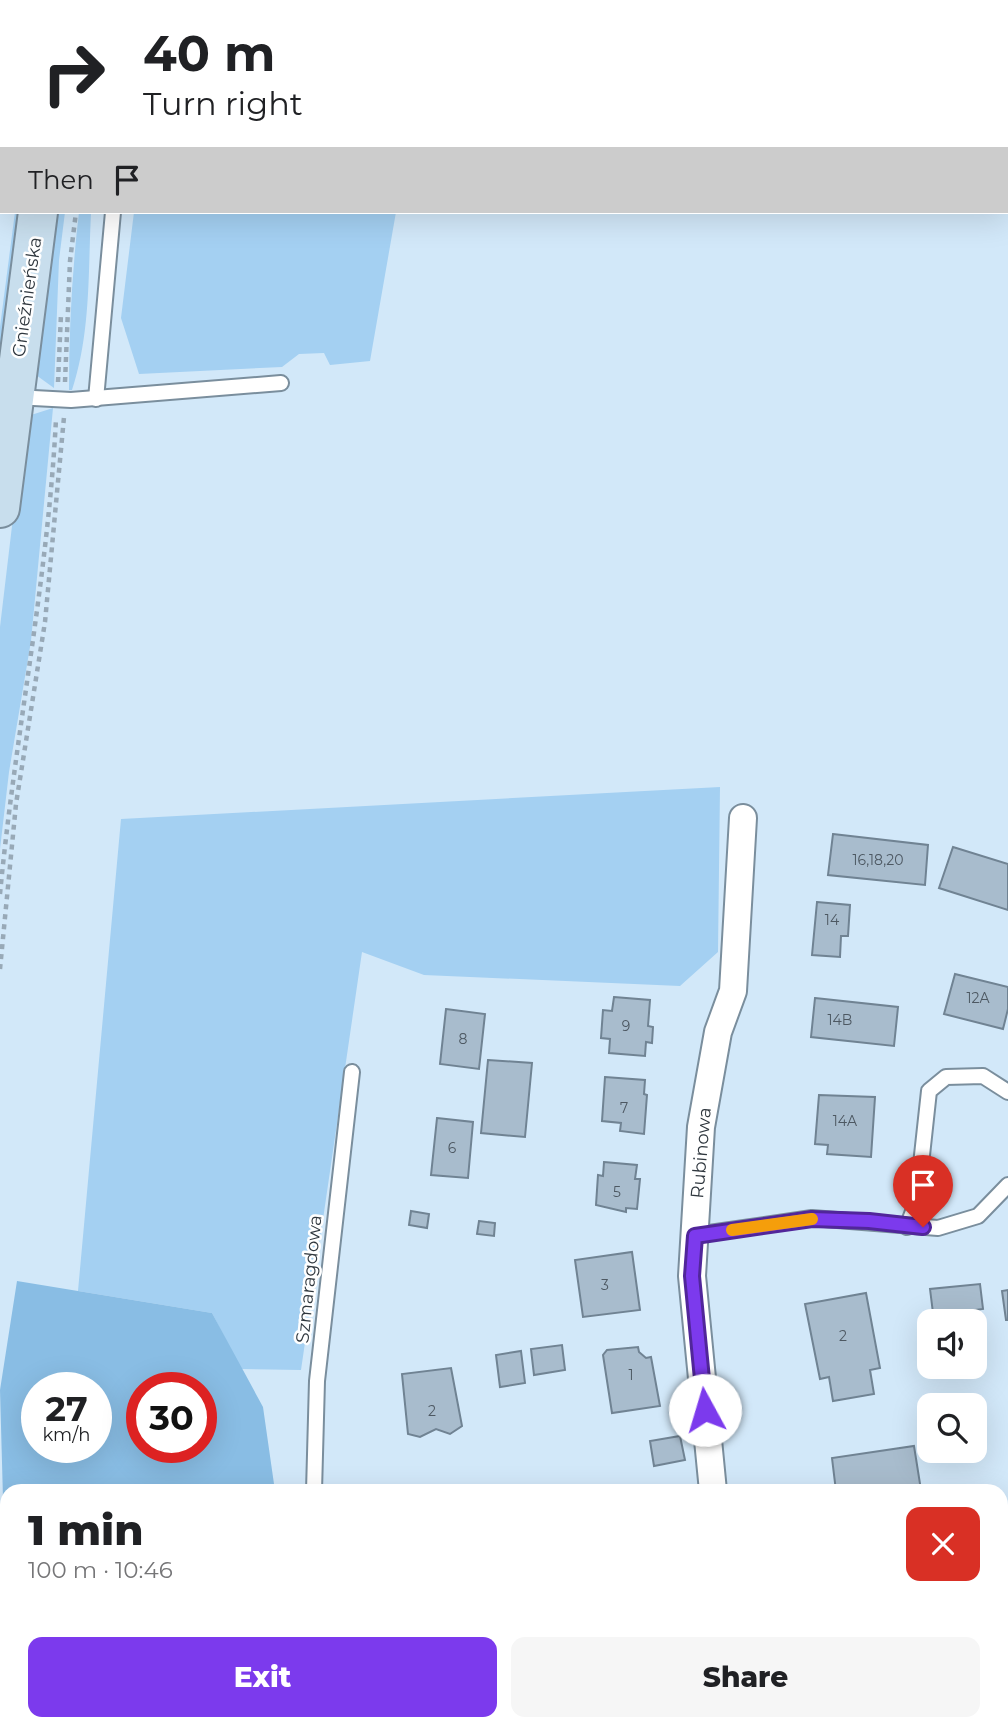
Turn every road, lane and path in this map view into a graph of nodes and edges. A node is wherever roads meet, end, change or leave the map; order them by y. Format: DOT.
graph roads {
  1 [pos="38,214"];
  2 [pos="69,214"];
  3 [pos="76,214"];
  4 [pos="113,214"];
  5 [pos="281,383"];
  6 [pos="96,398"];
  7 [pos="62,400"];
  8 [pos="6,411"];
  9 [pos="0,508"];
  10 [pos="743,818"];
  11 [pos="0,894"];
  12 [pos="0,969"];
  13 [pos="352,1072"];
  14 [pos="1008,1091"];
  15 [pos="1008,1185"];
  16 [pos="907,1227"];
  17 [pos="695,1236"];
  18 [pos="314,1484"];
  19 [pos="712,1484"];
  1 -- 8 [label="main road, Gnieźnieńska"];
  2 -- 7 [label="path"];
  3 -- 7 [label="path"];
  4 -- 6 [label="lane"];
  5 -- 6 [label="lane"];
  6 -- 7 [label="lane"];
  7 -- 8 [label="lane"];
  7 -- 11 [label="path"];
  7 -- 12 [label="path"];
  8 -- 9 [label="main road, Gnieźnieńska"];
  10 -- 17 [label="street, Rubinowa"];
  13 -- 18 [label="lane, Szmaragdowa"];
  14 -- 16 [label="lane"];
  15 -- 16 [label="lane"];
  16 -- 17 [label="lane"];
  17 -- 19 [label="street, Rubinowa"];
}
